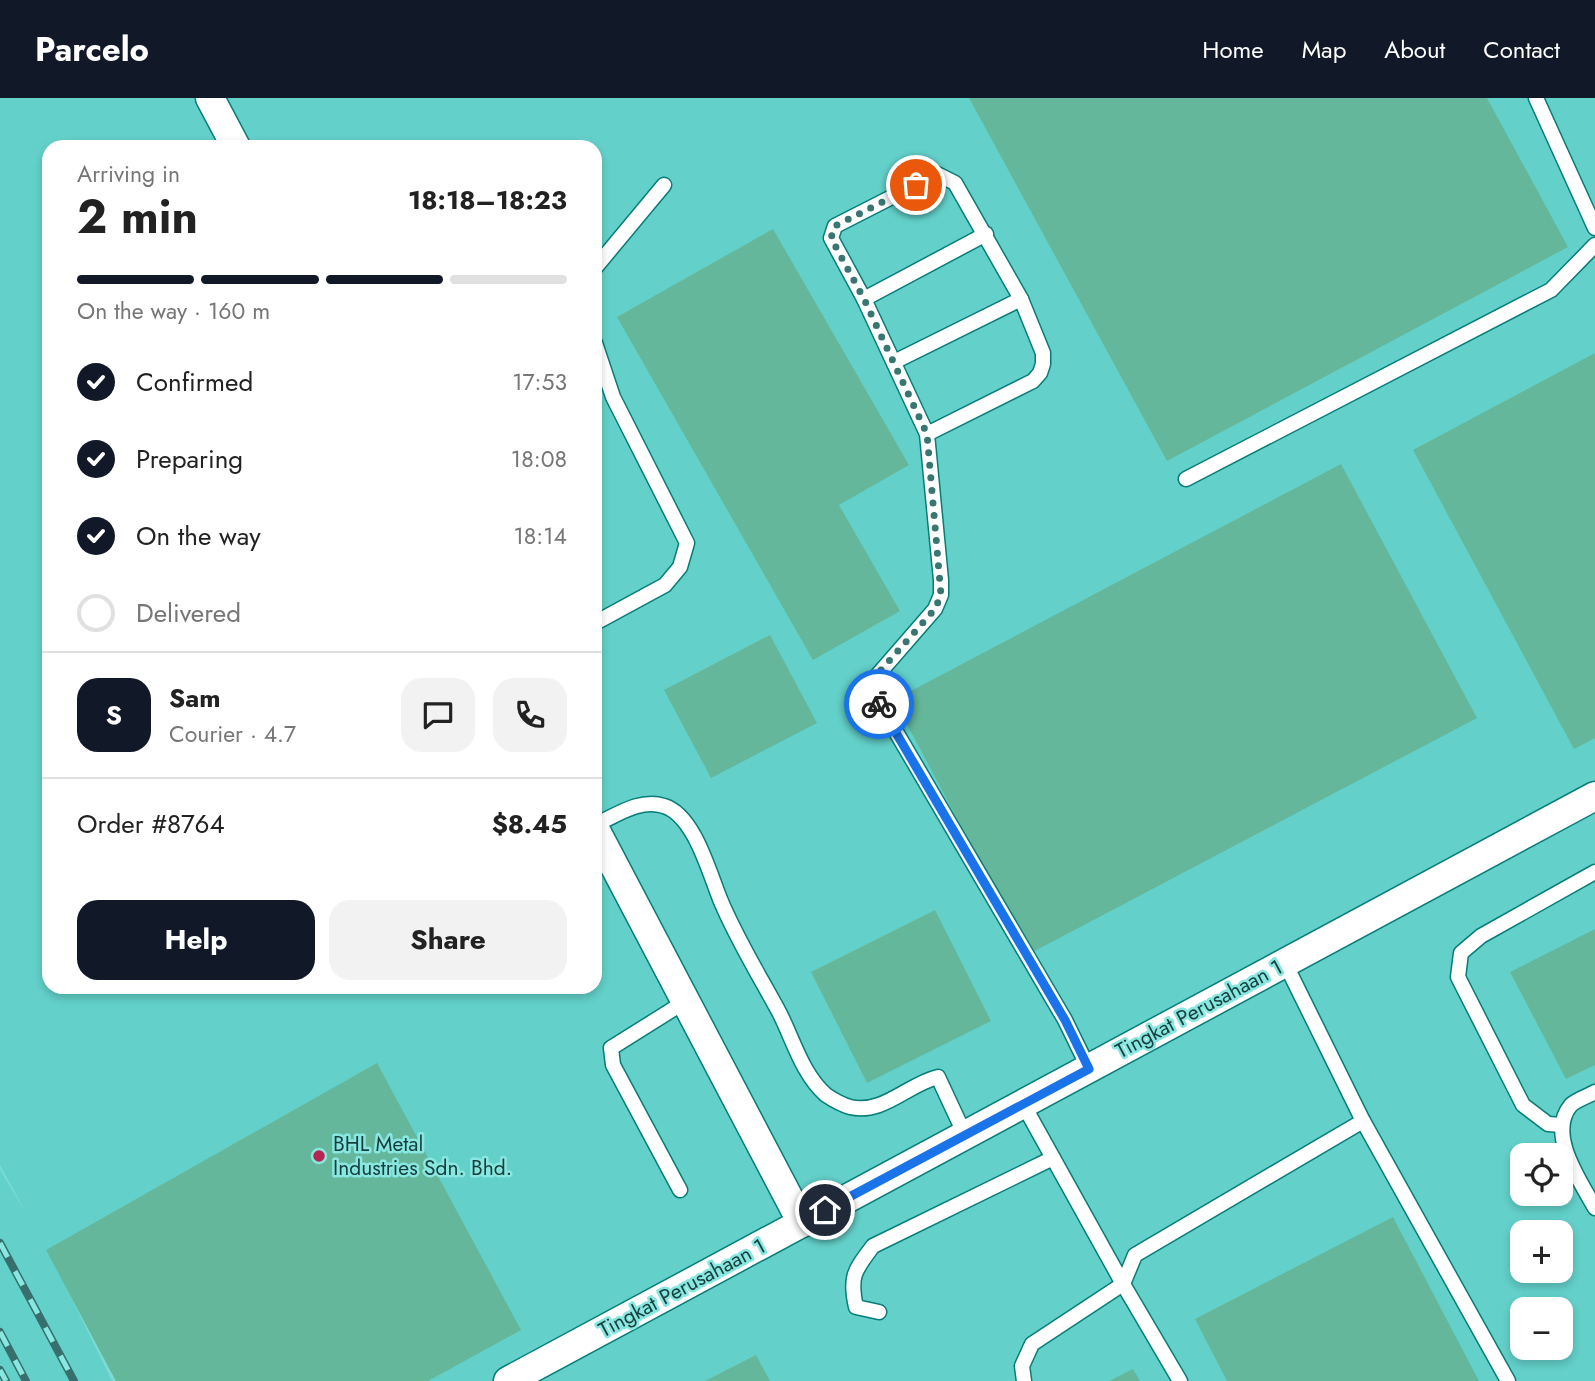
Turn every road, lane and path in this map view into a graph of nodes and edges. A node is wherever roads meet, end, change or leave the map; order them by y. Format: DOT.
graph roads {
  1 [pos="210,98"];
  2 [pos="1536,98"];
  3 [pos="232,140"];
  4 [pos="664,185"];
  5 [pos="1595,228"];
  6 [pos="986,234"];
  7 [pos="1595,246"];
  8 [pos="602,260"];
  9 [pos="864,299"];
  10 [pos="1021,299"];
  11 [pos="894,362"];
  12 [pos="602,364"];
  13 [pos="927,434"];
  14 [pos="1186,479"];
  15 [pos="602,619"];
  16 [pos="1595,796"];
  17 [pos="602,824"];
  18 [pos="602,840"];
  19 [pos="1595,872"];
  20 [pos="1285,963"];
  21 [pos="686,1001"];
  22 [pos="1089,1069"];
  23 [pos="1595,1092"];
  24 [pos="1023,1104"];
  25 [pos="1363,1121"];
  26 [pos="1562,1125"];
  27 [pos="965,1135"];
  28 [pos="1053,1158"];
  29 [pos="680,1191"];
  30 [pos="1595,1208"];
  31 [pos="802,1223"];
  32 [pos="1123,1284"];
  33 [pos="879,1312"];
  34 [pos="508,1381"];
  35 [pos="1024,1381"];
  36 [pos="1180,1381"];
  37 [pos="1508,1381"];
  1 -- 3 [label="street"];
  2 -- 5 [label="lane"];
  4 -- 8 [label="lane"];
  6 -- 9 [label="lane"];
  6 -- 9 [label="lane"];
  6 -- 10 [label="lane"];
  7 -- 14 [label="lane"];
  9 -- 11 [label="lane"];
  10 -- 11 [label="lane"];
  10 -- 13 [label="lane"];
  11 -- 13 [label="lane"];
  12 -- 15 [label="lane"];
  13 -- 22 [label="lane"];
  16 -- 20 [label="street, Tingkat Perusahaan 1"];
  17 -- 27 [label="lane"];
  18 -- 21 [label="street"];
  19 -- 26 [label="lane"];
  20 -- 22 [label="street, Tingkat Perusahaan 1"];
  20 -- 25 [label="lane"];
  21 -- 29 [label="lane"];
  21 -- 31 [label="street"];
  22 -- 24 [label="street, Tingkat Perusahaan 1"];
  23 -- 26 [label="lane"];
  24 -- 27 [label="street, Tingkat Perusahaan 1"];
  24 -- 28 [label="lane"];
  25 -- 32 [label="lane"];
  25 -- 37 [label="lane"];
  26 -- 30 [label="lane"];
  27 -- 31 [label="street, Tingkat Perusahaan 1"];
  28 -- 32 [label="lane"];
  28 -- 33 [label="lane"];
  31 -- 34 [label="street, Tingkat Perusahaan 1"];
  32 -- 35 [label="lane"];
  32 -- 36 [label="lane"];
}
